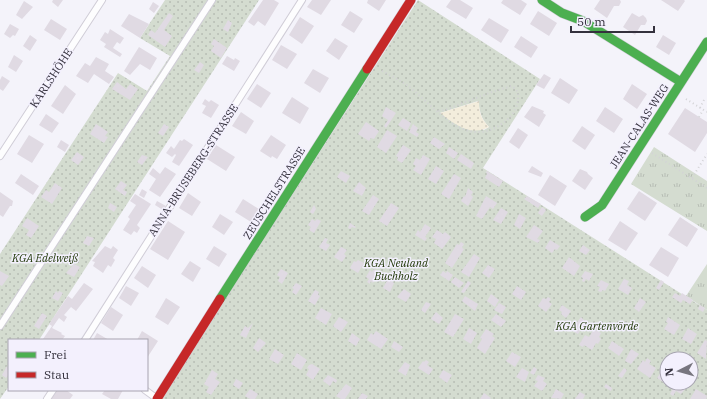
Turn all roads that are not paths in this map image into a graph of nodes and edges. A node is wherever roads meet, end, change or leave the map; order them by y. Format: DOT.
graph roads {
  1 [pos="102,0"];
  2 [pos="212,0"];
  3 [pos="302,0"];
  4 [pos="411,0"];
  5 [pos="542,0"];
  6 [pos="707,42"];
  7 [pos="681,82"];
  8 [pos="0,156"];
  9 [pos="585,217"];
  10 [pos="0,326"];
  11 [pos="86,339"];
  12 [pos="146,391"];
  13 [pos="157,399"];
  1 -- 8 [label="lane, KARLSHÖHE"];
  2 -- 10 [label="lane"];
  3 -- 11 [label="lane, ANNA-BRUSEBERG-STRASSE"];
  4 -- 13 [label="street, ZEUSCHELSTRASSE"];
  5 -- 7 [label="street"];
  6 -- 7 [label="street, JEAN-CALAS-WEG"];
  7 -- 9 [label="street, JEAN-CALAS-WEG"];
  12 -- 13 [label="lane"];
}
